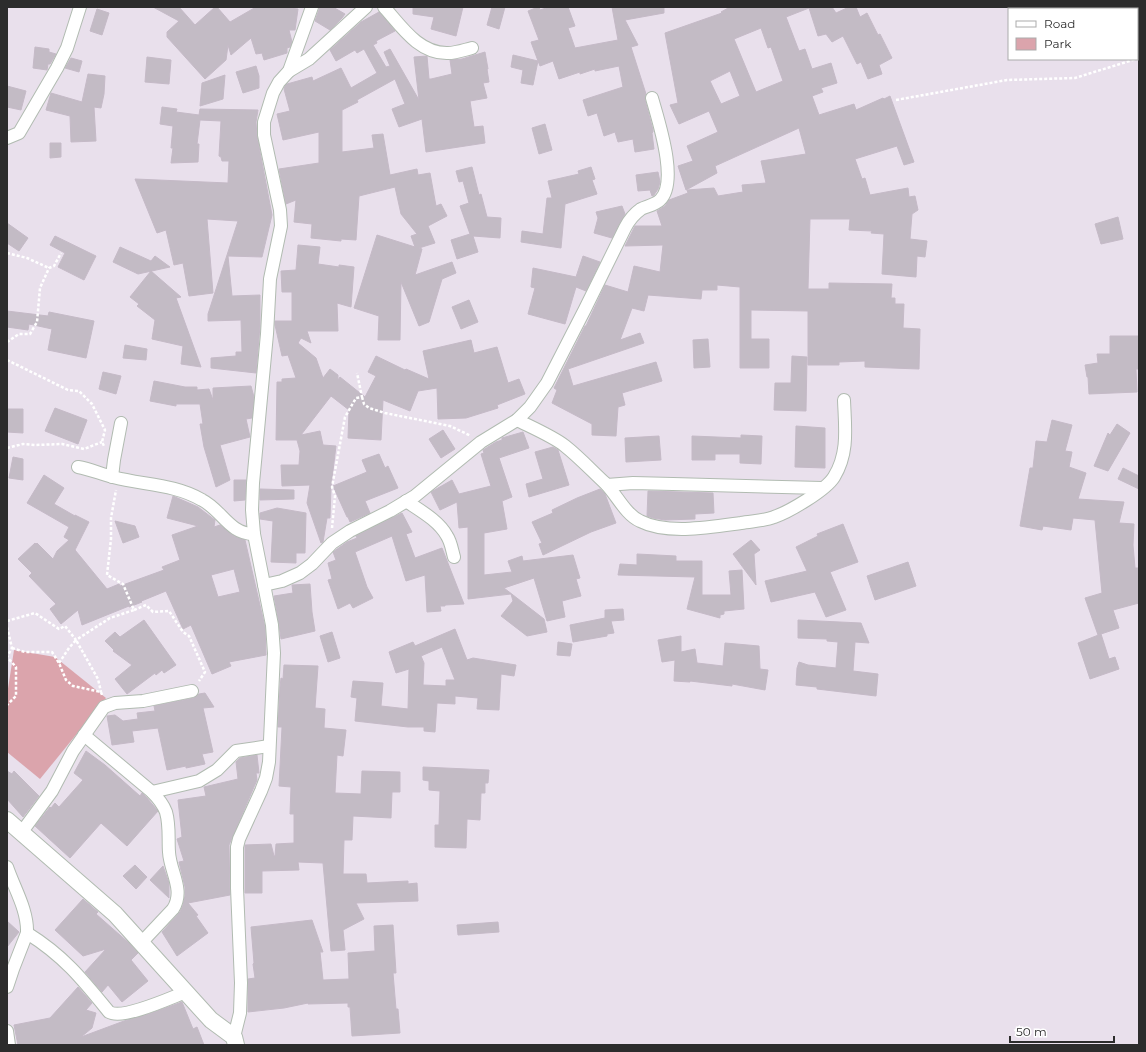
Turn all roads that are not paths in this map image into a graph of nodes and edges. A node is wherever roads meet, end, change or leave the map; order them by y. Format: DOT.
graph roads {
  1 [pos="80,7"];
  2 [pos="312,7"];
  3 [pos="366,7"];
  4 [pos="384,7"];
  5 [pos="472,48"];
  6 [pos="289,71"];
  7 [pos="652,98"];
  8 [pos="7,138"];
  9 [pos="844,400"];
  10 [pos="517,420"];
  11 [pos="121,423"];
  12 [pos="78,467"];
  13 [pos="112,477"];
  14 [pos="607,485"];
  15 [pos="822,488"];
  16 [pos="406,501"];
  17 [pos="254,534"];
  18 [pos="454,557"];
  19 [pos="264,585"];
  20 [pos="192,691"];
  21 [pos="84,735"];
  22 [pos="269,746"];
  23 [pos="152,792"];
  24 [pos="7,820"];
  25 [pos="21,833"];
  26 [pos="7,866"];
  27 [pos="27,933"];
  28 [pos="142,943"];
  29 [pos="7,987"];
  30 [pos="186,992"];
  31 [pos="7,1031"];
  32 [pos="235,1041"];
  33 [pos="9,1045"];
  1 -- 8 [label="street"];
  2 -- 6 [label="street"];
  3 -- 6 [label="street"];
  4 -- 5 [label="street"];
  6 -- 17 [label="street"];
  7 -- 10 [label="street"];
  9 -- 15 [label="street"];
  10 -- 14 [label="street"];
  10 -- 16 [label="street"];
  11 -- 13 [label="street"];
  12 -- 13 [label="street"];
  13 -- 17 [label="street"];
  14 -- 15 [label="street"];
  14 -- 15 [label="street"];
  16 -- 18 [label="street"];
  16 -- 19 [label="street"];
  17 -- 19 [label="street"];
  19 -- 22 [label="street"];
  20 -- 21 [label="street"];
  21 -- 23 [label="street"];
  21 -- 25 [label="street"];
  22 -- 23 [label="street"];
  22 -- 32 [label="street"];
  23 -- 28 [label="street"];
  24 -- 25 [label="street"];
  25 -- 28 [label="street"];
  26 -- 27 [label="street"];
  27 -- 29 [label="street"];
  27 -- 30 [label="street"];
  28 -- 30 [label="street"];
  30 -- 32 [label="street"];
  31 -- 33 [label="street"];
}
